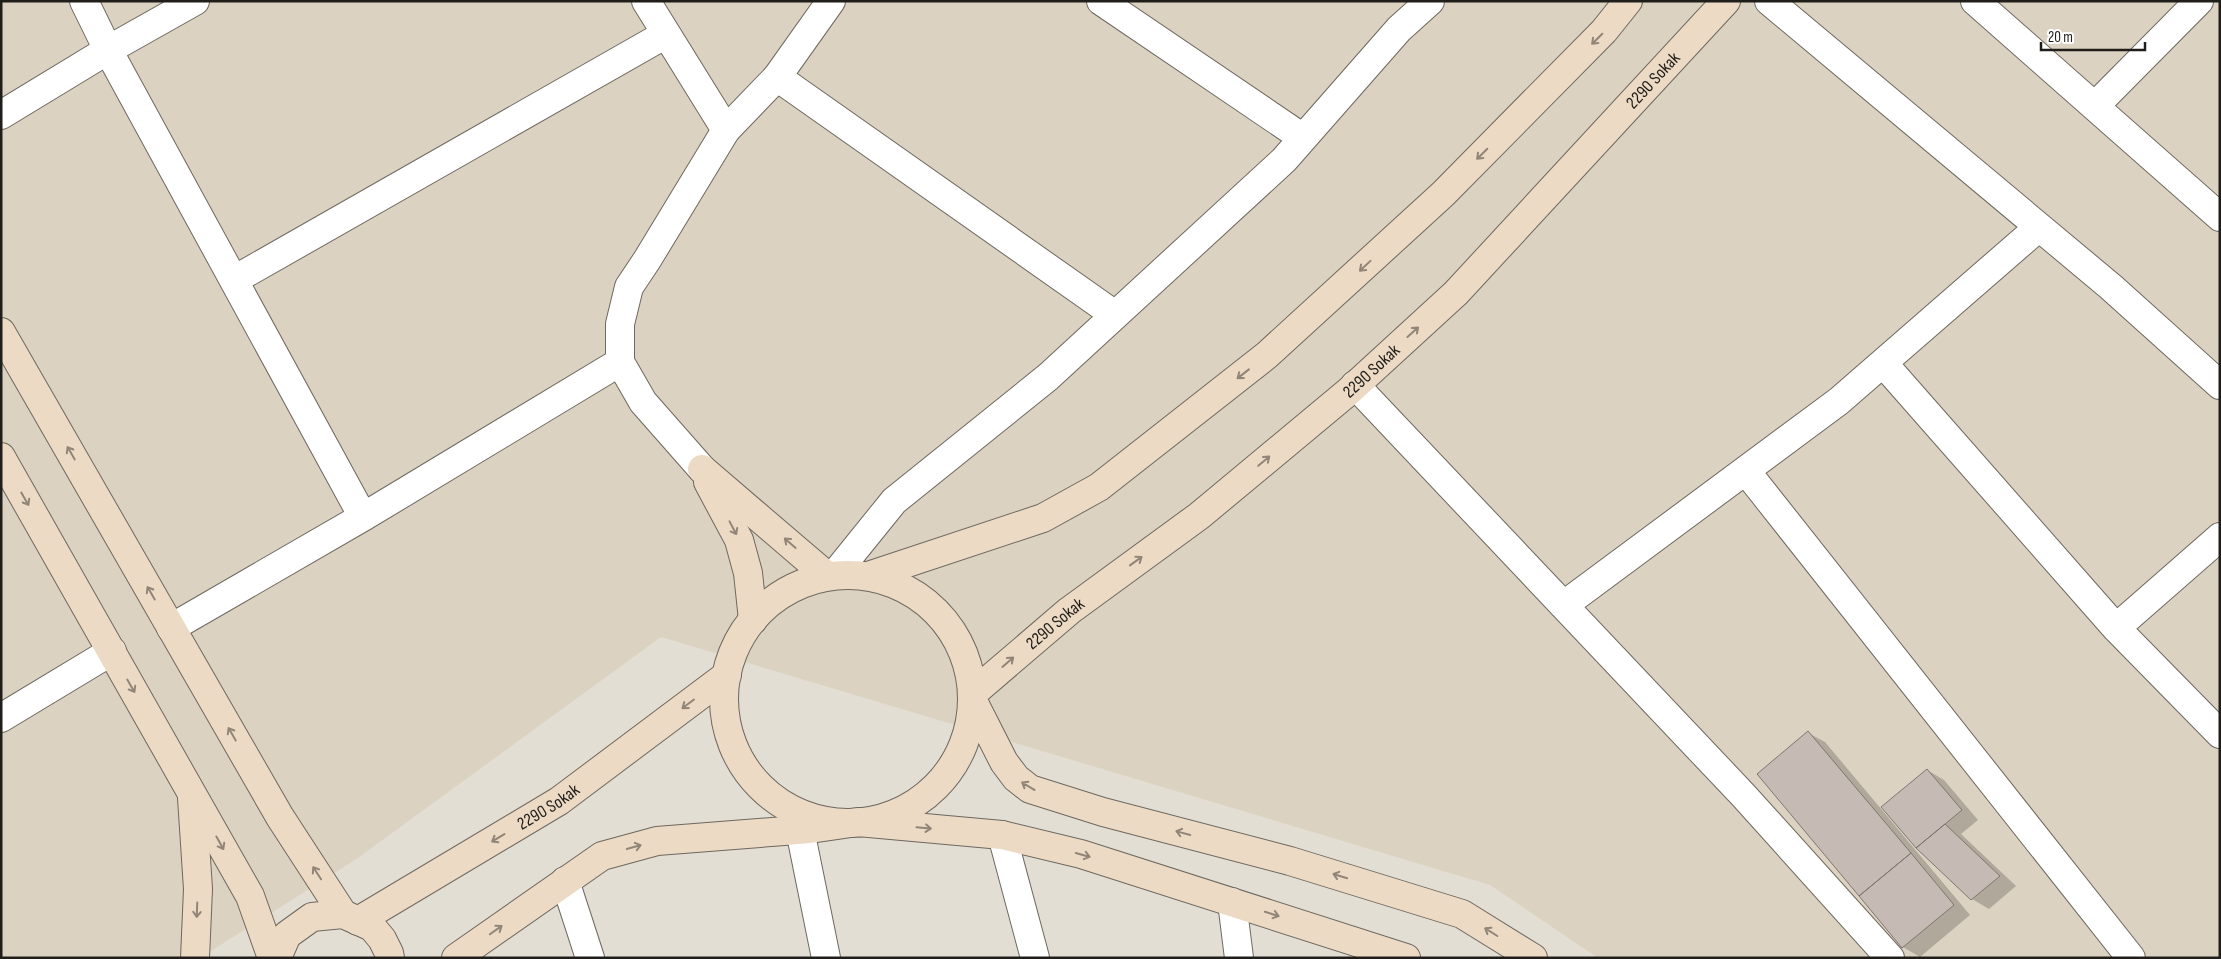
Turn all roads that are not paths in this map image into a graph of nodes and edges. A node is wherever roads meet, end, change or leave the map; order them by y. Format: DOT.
graph roads {
  1 [pos="84,1"];
  2 [pos="195,1"];
  3 [pos="646,1"];
  4 [pos="831,1"];
  5 [pos="1101,1"];
  6 [pos="1430,1"];
  7 [pos="1628,1"];
  8 [pos="1726,1"];
  9 [pos="1769,1"];
  10 [pos="1975,1"];
  11 [pos="2199,1"];
  12 [pos="666,34"];
  13 [pos="108,50"];
  14 [pos="778,77"];
  15 [pos="2095,106"];
  16 [pos="1,115"];
  17 [pos="726,130"];
  18 [pos="1303,138"];
  19 [pos="2220,217"];
  20 [pos="2039,227"];
  21 [pos="234,280"];
  22 [pos="1115,315"];
  23 [pos="1,332"];
  24 [pos="620,362"];
  25 [pos="1883,363"];
  26 [pos="1355,385"];
  27 [pos="2220,385"];
  28 [pos="1,457"];
  29 [pos="702,469"];
  30 [pos="1746,470"];
  31 [pos="363,517"];
  32 [pos="2220,537"];
  33 [pos="831,575"];
  34 [pos="868,576"];
  35 [pos="1564,605"];
  36 [pos="752,620"];
  37 [pos="171,628"];
  38 [pos="2116,628"];
  39 [pos="112,652"];
  40 [pos="727,675"];
  41 [pos="973,697"];
  42 [pos="1,718"];
  43 [pos="2220,734"];
  44 [pos="191,791"];
  45 [pos="858,822"];
  46 [pos="800,830"];
  47 [pos="1002,835"];
  48 [pos="565,881"];
  49 [pos="1232,902"];
  50 [pos="350,918"];
  51 [pos="195,958"];
  52 [pos="272,958"];
  53 [pos="277,958"];
  54 [pos="390,958"];
  55 [pos="456,958"];
  56 [pos="590,958"];
  57 [pos="826,958"];
  58 [pos="1035,958"];
  59 [pos="1239,958"];
  60 [pos="1406,958"];
  61 [pos="1533,958"];
  62 [pos="1890,958"];
  63 [pos="2131,958"];
  1 -- 13 [label="street"];
  2 -- 13 [label="street"];
  3 -- 12 [label="street"];
  4 -- 14 [label="street"];
  5 -- 18 [label="street"];
  6 -- 18 [label="street"];
  7 -- 34 [label="main road, one-way"];
  26 -- 8 [label="main road, 2290 Sokak, one-way"];
  9 -- 20 [label="street"];
  10 -- 15 [label="street"];
  11 -- 15 [label="street"];
  12 -- 17 [label="street"];
  12 -- 21 [label="street"];
  13 -- 16 [label="street"];
  13 -- 21 [label="street"];
  14 -- 17 [label="street"];
  14 -- 22 [label="street"];
  15 -- 19 [label="street"];
  17 -- 24 [label="street"];
  18 -- 22 [label="street"];
  20 -- 25 [label="street"];
  20 -- 27 [label="street"];
  21 -- 31 [label="street"];
  22 -- 33 [label="street"];
  37 -- 23 [label="main road, one-way"];
  24 -- 29 [label="street"];
  24 -- 31 [label="street"];
  25 -- 30 [label="street"];
  25 -- 38 [label="street"];
  26 -- 35 [label="street"];
  41 -- 26 [label="main road, 2290 Sokak, one-way"];
  28 -- 39 [label="main road, one-way"];
  33 -- 29 [label="main road, one-way"];
  29 -- 36 [label="main road, one-way"];
  30 -- 35 [label="street"];
  30 -- 63 [label="street"];
  31 -- 37 [label="street"];
  32 -- 38 [label="street"];
  33 -- 34 [label="main road"];
  33 -- 36 [label="main road"];
  34 -- 41 [label="main road"];
  35 -- 62 [label="street"];
  36 -- 40 [label="main road"];
  50 -- 37 [label="main road, one-way"];
  38 -- 43 [label="street"];
  39 -- 42 [label="street"];
  39 -- 44 [label="main road, one-way"];
  40 -- 45 [label="main road"];
  40 -- 50 [label="main road, 2290 Sokak, one-way"];
  41 -- 45 [label="main road"];
  61 -- 41 [label="main road, one-way"];
  44 -- 51 [label="main road, one-way"];
  44 -- 52 [label="main road, one-way"];
  45 -- 46 [label="main road"];
  45 -- 47 [label="main road, one-way"];
  48 -- 46 [label="main road, one-way"];
  46 -- 57 [label="street"];
  47 -- 49 [label="main road, one-way"];
  47 -- 58 [label="street"];
  55 -- 48 [label="main road, one-way"];
  48 -- 56 [label="street"];
  49 -- 59 [label="street"];
  49 -- 60 [label="main road, one-way"];
  50 -- 53 [label="main road, 2290 Sokak"];
  50 -- 54 [label="main road"];
}
